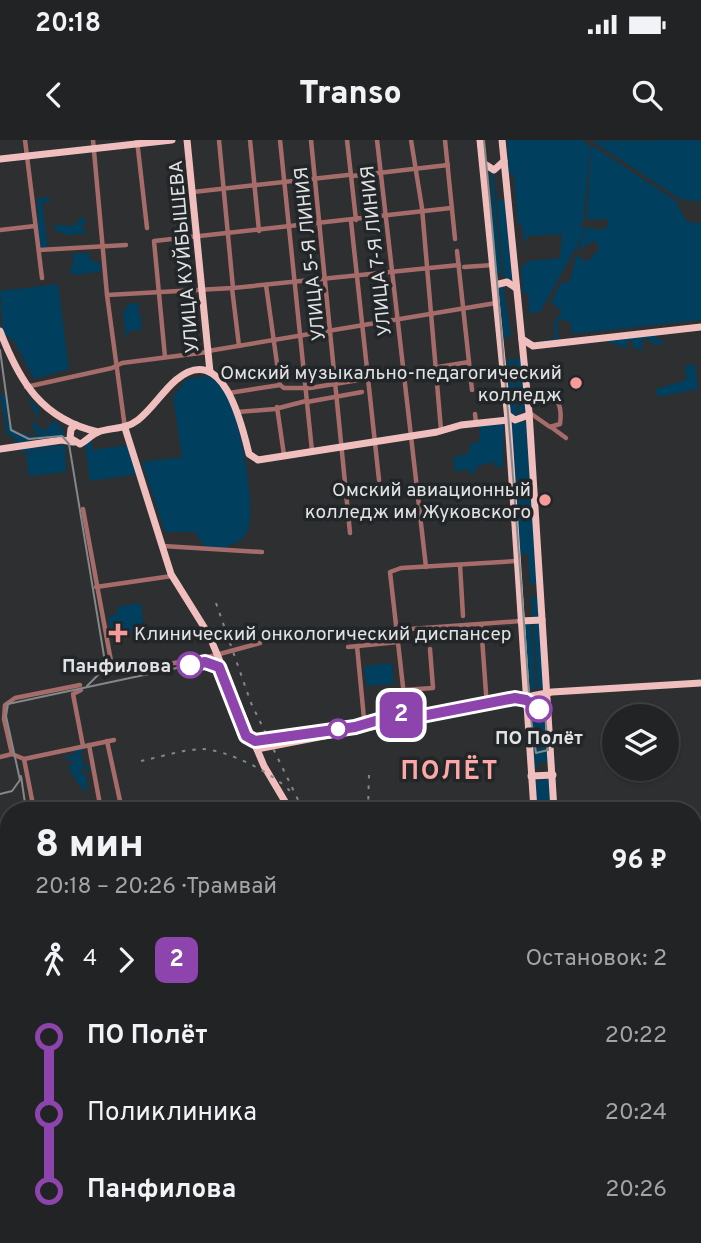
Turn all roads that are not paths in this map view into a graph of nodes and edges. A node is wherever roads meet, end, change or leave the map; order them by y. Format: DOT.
graph roads {
  1 [pos="25,140"];
  2 [pos="172,140"];
  3 [pos="187,140"];
  4 [pos="219,140"];
  5 [pos="250,140"];
  6 [pos="280,140"];
  7 [pos="311,140"];
  8 [pos="347,140"];
  9 [pos="377,140"];
  10 [pos="411,140"];
  11 [pos="445,140"];
  12 [pos="480,140"];
  13 [pos="502,140"];
  14 [pos="138,142"];
  15 [pos="93,144"];
  16 [pos="26,152"];
  17 [pos="0,159"];
  18 [pos="504,161"];
  19 [pos="482,162"];
  20 [pos="448,165"];
  21 [pos="415,169"];
  22 [pos="381,172"];
  23 [pos="350,175"];
  24 [pos="315,181"];
  25 [pos="285,184"];
  26 [pos="255,187"];
  27 [pos="223,190"];
  28 [pos="193,192"];
  29 [pos="451,208"];
  30 [pos="420,214"];
  31 [pos="386,217"];
  32 [pos="354,221"];
  33 [pos="319,224"];
  34 [pos="35,226"];
  35 [pos="147,228"];
  36 [pos="290,228"];
  37 [pos="0,230"];
  38 [pos="259,230"];
  39 [pos="228,233"];
  40 [pos="197,237"];
  41 [pos="455,239"];
  42 [pos="126,245"];
  43 [pos="103,247"];
  44 [pos="39,250"];
  45 [pos="457,251"];
  46 [pos="493,265"];
  47 [pos="461,266"];
  48 [pos="426,268"];
  49 [pos="392,272"];
  50 [pos="357,276"];
  51 [pos="42,278"];
  52 [pos="324,279"];
  53 [pos="294,282"];
  54 [pos="266,285"];
  55 [pos="495,285"];
  56 [pos="232,288"];
  57 [pos="202,289"];
  58 [pos="517,289"];
  59 [pos="159,291"];
  60 [pos="107,295"];
  61 [pos="497,303"];
  62 [pos="464,308"];
  63 [pos="430,313"];
  64 [pos="396,318"];
  65 [pos="363,325"];
  66 [pos="701,327"];
  67 [pos="329,330"];
  68 [pos="0,331"];
  69 [pos="299,336"];
  70 [pos="0,337"];
  71 [pos="522,338"];
  72 [pos="272,341"];
  73 [pos="239,346"];
  74 [pos="533,346"];
  75 [pos="208,352"];
  76 [pos="524,357"];
  77 [pos="165,358"];
  78 [pos="470,362"];
  79 [pos="117,366"];
  80 [pos="436,366"];
  81 [pos="210,372"];
  82 [pos="402,373"];
  83 [pos="367,379"];
  84 [pos="336,384"];
  85 [pos="280,385"];
  86 [pos="303,386"];
  87 [pos="26,387"];
  88 [pos="472,390"];
  89 [pos="362,392"];
  90 [pos="229,393"];
  91 [pos="527,393"];
  92 [pos="337,396"];
  93 [pos="307,402"];
  94 [pos="277,407"];
  95 [pos="237,412"];
  96 [pos="475,414"];
  97 [pos="530,416"];
  98 [pos="508,417"];
  99 [pos="476,423"];
  100 [pos="76,425"];
  101 [pos="551,427"];
  102 [pos="125,428"];
  103 [pos="87,429"];
  104 [pos="441,431"];
  105 [pos="99,432"];
  106 [pos="71,436"];
  107 [pos="410,437"];
  108 [pos="566,438"];
  109 [pos="87,439"];
  110 [pos="376,442"];
  111 [pos="343,447"];
  112 [pos="0,449"];
  113 [pos="312,452"];
  114 [pos="284,456"];
  115 [pos="379,480"];
  116 [pos="83,509"];
  117 [pos="350,533"];
  118 [pos="162,546"];
  119 [pos="262,552"];
  120 [pos="517,561"];
  121 [pos="460,565"];
  122 [pos="426,567"];
  123 [pos="172,576"];
  124 [pos="96,587"];
  125 [pos="463,616"];
  126 [pos="542,620"];
  127 [pos="521,621"];
  128 [pos="481,624"];
  129 [pos="396,630"];
  130 [pos="398,642"];
  131 [pos="260,643"];
  132 [pos="357,646"];
  133 [pos="348,647"];
  134 [pos="430,649"];
  135 [pos="219,655"];
  136 [pos="701,683"];
  137 [pos="403,690"];
  138 [pos="548,693"];
  139 [pos="526,700"];
  140 [pos="487,707"];
  141 [pos="2,719"];
  142 [pos="407,723"];
  143 [pos="365,730"];
  144 [pos="114,740"];
  145 [pos="107,741"];
  146 [pos="86,746"];
  147 [pos="257,749"];
  148 [pos="12,754"];
  149 [pos="0,757"];
  150 [pos="24,759"];
  151 [pos="553,775"];
  152 [pos="531,776"];
  153 [pos="32,802"];
  154 [pos="99,802"];
  155 [pos="120,802"];
  156 [pos="285,802"];
  157 [pos="533,802"];
  158 [pos="554,802"];
  1 -- 16 [label="street"];
  2 -- 14 [label="main road"];
  3 -- 28 [label="main road, УЛИЦА КУЙБЫШЕВА"];
  4 -- 27 [label="street"];
  5 -- 26 [label="street"];
  6 -- 25 [label="street"];
  7 -- 24 [label="street, УЛИЦА 5-Я ЛИНИЯ"];
  8 -- 23 [label="street"];
  9 -- 22 [label="street, УЛИЦА 7-Я ЛИНИЯ"];
  10 -- 21 [label="street"];
  11 -- 20 [label="street"];
  12 -- 19 [label="main road"];
  13 -- 18 [label="main road"];
  14 -- 15 [label="main road"];
  14 -- 35 [label="street"];
  15 -- 16 [label="main road"];
  15 -- 43 [label="street"];
  16 -- 17 [label="main road"];
  16 -- 34 [label="street"];
  18 -- 19 [label="main road"];
  18 -- 58 [label="main road"];
  19 -- 46 [label="main road"];
  20 -- 21 [label="street"];
  20 -- 29 [label="street"];
  21 -- 22 [label="street"];
  21 -- 30 [label="street"];
  22 -- 23 [label="street"];
  22 -- 31 [label="street, УЛИЦА 7-Я ЛИНИЯ"];
  23 -- 24 [label="street"];
  23 -- 32 [label="street"];
  24 -- 25 [label="street"];
  24 -- 33 [label="street, УЛИЦА 5-Я ЛИНИЯ"];
  25 -- 26 [label="street"];
  25 -- 36 [label="street"];
  26 -- 27 [label="street"];
  26 -- 38 [label="street"];
  27 -- 28 [label="street"];
  27 -- 39 [label="street"];
  28 -- 40 [label="main road, УЛИЦА КУЙБЫШЕВА"];
  29 -- 30 [label="street"];
  29 -- 41 [label="street"];
  30 -- 31 [label="street"];
  30 -- 48 [label="street"];
  31 -- 32 [label="street"];
  31 -- 49 [label="street, УЛИЦА 7-Я ЛИНИЯ"];
  32 -- 33 [label="street"];
  32 -- 50 [label="street"];
  33 -- 36 [label="street"];
  33 -- 52 [label="street, УЛИЦА 5-Я ЛИНИЯ"];
  34 -- 37 [label="street"];
  34 -- 44 [label="street"];
  36 -- 38 [label="street"];
  36 -- 53 [label="street"];
  38 -- 39 [label="street"];
  39 -- 40 [label="street"];
  39 -- 56 [label="street"];
  40 -- 57 [label="main road, УЛИЦА КУЙБЫШЕВА"];
  40 -- 59 [label="street"];
  42 -- 43 [label="street"];
  43 -- 44 [label="street"];
  43 -- 60 [label="street"];
  44 -- 51 [label="street"];
  45 -- 47 [label="street"];
  46 -- 47 [label="street"];
  46 -- 55 [label="main road"];
  47 -- 48 [label="street"];
  47 -- 62 [label="street"];
  48 -- 49 [label="street"];
  48 -- 63 [label="street"];
  49 -- 50 [label="street"];
  49 -- 64 [label="street, УЛИЦА 7-Я ЛИНИЯ"];
  50 -- 52 [label="street"];
  50 -- 65 [label="street"];
  52 -- 53 [label="street"];
  52 -- 67 [label="street, УЛИЦА 5-Я ЛИНИЯ"];
  53 -- 54 [label="street"];
  53 -- 69 [label="street"];
  54 -- 56 [label="street"];
  54 -- 72 [label="street"];
  55 -- 58 [label="main road"];
  55 -- 61 [label="main road"];
  56 -- 57 [label="street"];
  56 -- 73 [label="street"];
  57 -- 59 [label="street"];
  57 -- 75 [label="main road, УЛИЦА КУЙБЫШЕВА"];
  58 -- 71 [label="main road"];
  59 -- 60 [label="street"];
  59 -- 77 [label="street"];
  60 -- 79 [label="street"];
  61 -- 62 [label="street"];
  61 -- 98 [label="main road"];
  62 -- 63 [label="street"];
  62 -- 78 [label="street"];
  63 -- 64 [label="street"];
  63 -- 80 [label="street"];
  64 -- 65 [label="street"];
  64 -- 82 [label="street, УЛИЦА 7-Я ЛИНИЯ"];
  65 -- 67 [label="street"];
  65 -- 83 [label="street"];
  66 -- 74 [label="main road"];
  67 -- 69 [label="street"];
  67 -- 84 [label="street, УЛИЦА 5-Я ЛИНИЯ"];
  68 -- 87 [label="main road"];
  69 -- 72 [label="street"];
  69 -- 86 [label="street"];
  70 -- 87 [label="main road"];
  71 -- 74 [label="main road"];
  71 -- 76 [label="main road"];
  72 -- 73 [label="street"];
  72 -- 85 [label="street"];
  73 -- 75 [label="street"];
  74 -- 76 [label="main road"];
  75 -- 77 [label="street"];
  75 -- 81 [label="main road, УЛИЦА КУЙБЫШЕВА"];
  76 -- 91 [label="main road"];
  77 -- 79 [label="street"];
  78 -- 80 [label="street"];
  78 -- 88 [label="street"];
  79 -- 87 [label="street"];
  79 -- 102 [label="street"];
  80 -- 82 [label="street"];
  80 -- 104 [label="street"];
  81 -- 90 [label="main road"];
  81 -- 102 [label="main road"];
  82 -- 83 [label="street"];
  82 -- 107 [label="street, УЛИЦА 7-Я ЛИНИЯ"];
  83 -- 84 [label="street"];
  83 -- 110 [label="street"];
  84 -- 86 [label="street"];
  84 -- 92 [label="street, УЛИЦА 5-Я ЛИНИЯ"];
  85 -- 86 [label="street"];
  85 -- 90 [label="street"];
  86 -- 93 [label="street"];
  87 -- 100 [label="main road"];
  87 -- 106 [label="main road"];
  89 -- 92 [label="street"];
  90 -- 95 [label="main road"];
  91 -- 97 [label="main road"];
  91 -- 101 [label="street"];
  92 -- 93 [label="street"];
  92 -- 111 [label="street, УЛИЦА 5-Я ЛИНИЯ"];
  93 -- 94 [label="street"];
  93 -- 113 [label="street"];
  94 -- 95 [label="street"];
  94 -- 114 [label="street"];
  95 -- 114 [label="main road"];
  96 -- 99 [label="street"];
  97 -- 98 [label="main road"];
  97 -- 101 [label="street"];
  97 -- 126 [label="main road"];
  98 -- 99 [label="main road"];
  98 -- 120 [label="main road"];
  99 -- 104 [label="main road"];
  100 -- 103 [label="main road"];
  100 -- 106 [label="main road"];
  101 -- 108 [label="street"];
  102 -- 105 [label="main road"];
  102 -- 118 [label="main road"];
  103 -- 105 [label="main road"];
  103 -- 109 [label="main road"];
  104 -- 107 [label="main road"];
  105 -- 109 [label="main road"];
  106 -- 109 [label="main road"];
  106 -- 112 [label="main road"];
  107 -- 110 [label="main road"];
  107 -- 122 [label="street, УЛИЦА 7-Я ЛИНИЯ"];
  110 -- 111 [label="main road"];
  110 -- 115 [label="street"];
  111 -- 113 [label="main road"];
  111 -- 117 [label="street, УЛИЦА 5-Я ЛИНИЯ"];
  113 -- 114 [label="main road"];
  116 -- 124 [label="street"];
  118 -- 119 [label="street"];
  118 -- 123 [label="main road"];
  120 -- 121 [label="street"];
  120 -- 127 [label="main road"];
  121 -- 122 [label="street"];
  121 -- 125 [label="street"];
  122 -- 129 [label="street"];
  123 -- 124 [label="street"];
  123 -- 135 [label="main road"];
  124 -- 135 [label="street"];
  126 -- 127 [label="main road"];
  126 -- 138 [label="main road"];
  127 -- 128 [label="street"];
  127 -- 139 [label="main road"];
  128 -- 129 [label="street"];
  128 -- 140 [label="street"];
  129 -- 130 [label="street"];
  130 -- 132 [label="street"];
  130 -- 137 [label="street"];
  131 -- 135 [label="street"];
  132 -- 133 [label="street"];
  132 -- 143 [label="street"];
  134 -- 137 [label="street"];
  135 -- 147 [label="main road"];
  136 -- 138 [label="main road"];
  137 -- 142 [label="street"];
  138 -- 139 [label="main road"];
  138 -- 151 [label="main road"];
  139 -- 140 [label="main road"];
  139 -- 152 [label="main road"];
  140 -- 142 [label="main road"];
  141 -- 146 [label="street"];
  141 -- 148 [label="street"];
  142 -- 143 [label="main road"];
  143 -- 147 [label="main road"];
  144 -- 145 [label="street"];
  145 -- 146 [label="street"];
  145 -- 155 [label="street"];
  146 -- 150 [label="street"];
  146 -- 154 [label="street"];
  147 -- 156 [label="main road"];
  148 -- 149 [label="street"];
  148 -- 150 [label="street"];
  150 -- 153 [label="street"];
  151 -- 152 [label="main road"];
  151 -- 158 [label="main road"];
  152 -- 157 [label="main road"];
}
